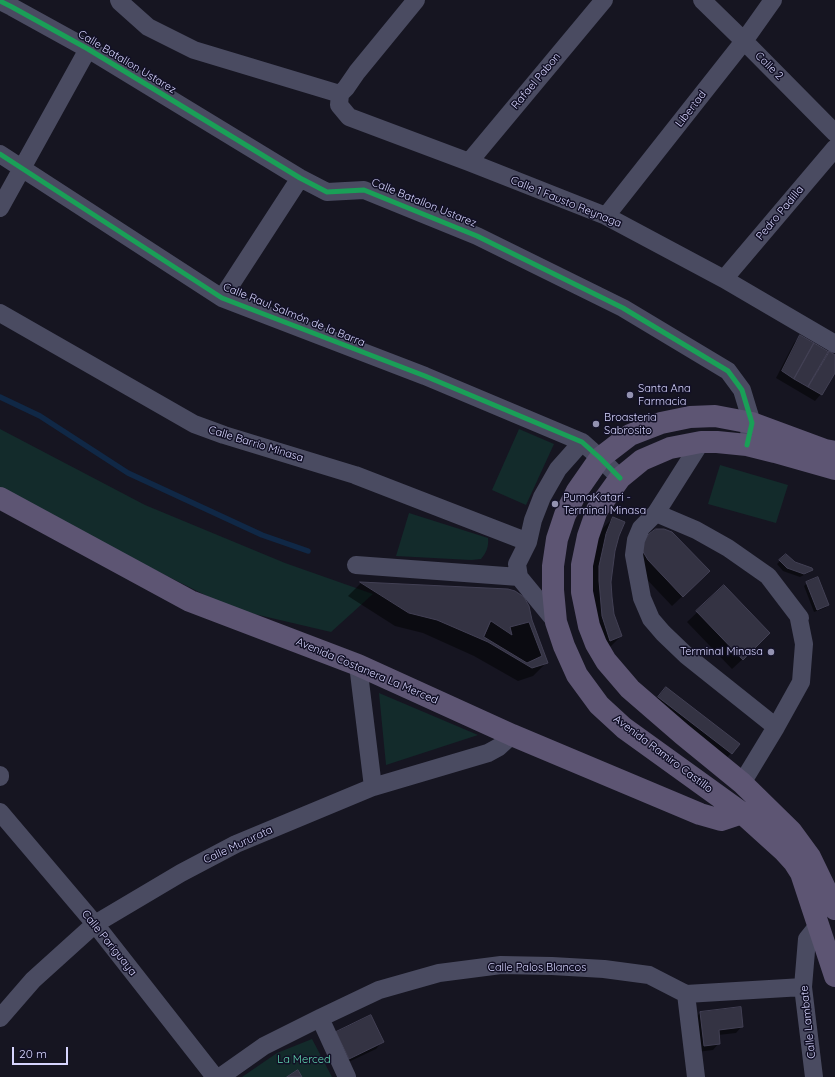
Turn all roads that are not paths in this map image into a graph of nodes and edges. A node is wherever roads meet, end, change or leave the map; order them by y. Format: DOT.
graph roads {
  1 [pos="119,0"];
  2 [pos="416,0"];
  3 [pos="604,0"];
  4 [pos="702,0"];
  5 [pos="773,0"];
  6 [pos="0,1"];
  7 [pos="744,41"];
  8 [pos="88,49"];
  9 [pos="340,94"];
  10 [pos="835,133"];
  11 [pos="835,148"];
  12 [pos="0,154"];
  13 [pos="468,162"];
  14 [pos="22,168"];
  15 [pos="300,178"];
  16 [pos="0,208"];
  17 [pos="606,216"];
  18 [pos="724,279"];
  19 [pos="222,298"];
  20 [pos="0,313"];
  21 [pos="835,344"];
  22 [pos="699,416"];
  23 [pos="752,422"];
  24 [pos="582,442"];
  25 [pos="701,442"];
  26 [pos="746,445"];
  27 [pos="835,452"];
  28 [pos="600,458"];
  29 [pos="835,469"];
  30 [pos="620,478"];
  31 [pos="0,498"];
  32 [pos="656,513"];
  33 [pos="528,542"];
  34 [pos="356,565"];
  35 [pos="519,576"];
  36 [pos="556,622"];
  37 [pos="358,665"];
  38 [pos="776,727"];
  39 [pos="512,735"];
  40 [pos="701,783"];
  41 [pos="742,783"];
  42 [pos="373,787"];
  43 [pos="0,812"];
  44 [pos="742,813"];
  45 [pos="835,908"];
  46 [pos="827,921"];
  47 [pos="95,924"];
  48 [pos="835,976"];
  49 [pos="803,987"];
  50 [pos="686,994"];
  51 [pos="0,1018"];
  52 [pos="320,1018"];
  53 [pos="215,1077"];
  54 [pos="220,1077"];
  55 [pos="347,1077"];
  56 [pos="696,1077"];
  57 [pos="814,1077"];
  1 -- 9 [label="street"];
  2 -- 9 [label="street"];
  3 -- 13 [label="street, Rafael Pabon"];
  4 -- 7 [label="street, Calle 2"];
  5 -- 7 [label="street, Libertad"];
  6 -- 8 [label="street, Calle Batallon Ustarez"];
  7 -- 10 [label="street, Calle 2"];
  7 -- 17 [label="street, Libertad"];
  8 -- 14 [label="street"];
  8 -- 15 [label="street, Calle Batallon Ustarez"];
  9 -- 13 [label="street, Calle 1 Fausto Reynaga"];
  11 -- 18 [label="street, Pedro Padilla"];
  12 -- 14 [label="street, Calle Raul Salmón de la Barra"];
  13 -- 17 [label="street, Calle 1 Fausto Reynaga"];
  14 -- 16 [label="street"];
  14 -- 19 [label="street, Calle Raul Salmón de la Barra"];
  15 -- 19 [label="street"];
  15 -- 23 [label="street, Calle Batallon Ustarez"];
  17 -- 18 [label="street, Calle 1 Fausto Reynaga"];
  18 -- 21 [label="street, Calle 1 Fausto Reynaga"];
  19 -- 24 [label="street, Calle Raul Salmón de la Barra"];
  20 -- 33 [label="street, Calle Barrio Minasa"];
  22 -- 23 [label="main road, Avenida Ramiro Castillo"];
  22 -- 25 [label="main road"];
  22 -- 28 [label="main road, Avenida Ramiro Castillo"];
  23 -- 26 [label="street"];
  23 -- 27 [label="main road, Avenida Ramiro Castillo"];
  24 -- 28 [label="street, Calle Raul Salmón de la Barra"];
  24 -- 33 [label="street"];
  25 -- 26 [label="main road"];
  25 -- 30 [label="main road"];
  25 -- 32 [label="street"];
  26 -- 29 [label="main road"];
  28 -- 30 [label="street, Calle Raul Salmón de la Barra"];
  28 -- 36 [label="main road, Avenida Ramiro Castillo"];
  30 -- 41 [label="main road"];
  31 -- 37 [label="main road, Avenida Costanera La Merced"];
  32 -- 38 [label="street"];
  32 -- 38 [label="street"];
  33 -- 35 [label="street"];
  34 -- 35 [label="street"];
  35 -- 36 [label="street"];
  36 -- 40 [label="main road, Avenida Ramiro Castillo"];
  37 -- 39 [label="main road, Avenida Costanera La Merced"];
  37 -- 42 [label="street"];
  38 -- 41 [label="street"];
  39 -- 42 [label="street, Calle Mururata"];
  39 -- 44 [label="main road, Avenida Costanera La Merced"];
  40 -- 41 [label="main road"];
  40 -- 44 [label="main road, Avenida Ramiro Castillo"];
  41 -- 45 [label="main road"];
  42 -- 47 [label="street, Calle Mururata"];
  43 -- 47 [label="street, Calle Pariguaya"];
  44 -- 46 [label="main road, Avenida Ramiro Castillo"];
  46 -- 48 [label="main road, Avenida Ramiro Castillo"];
  46 -- 49 [label="street, Calle Lambate"];
  47 -- 51 [label="street, Calle Mururata"];
  47 -- 53 [label="street, Calle Pariguaya"];
  49 -- 50 [label="street, Calle Palos Blancos"];
  49 -- 57 [label="street, Calle Lambate"];
  50 -- 52 [label="street, Calle Palos Blancos"];
  50 -- 56 [label="street"];
  52 -- 54 [label="street, Calle Palos Blancos"];
  52 -- 55 [label="street"];
}
